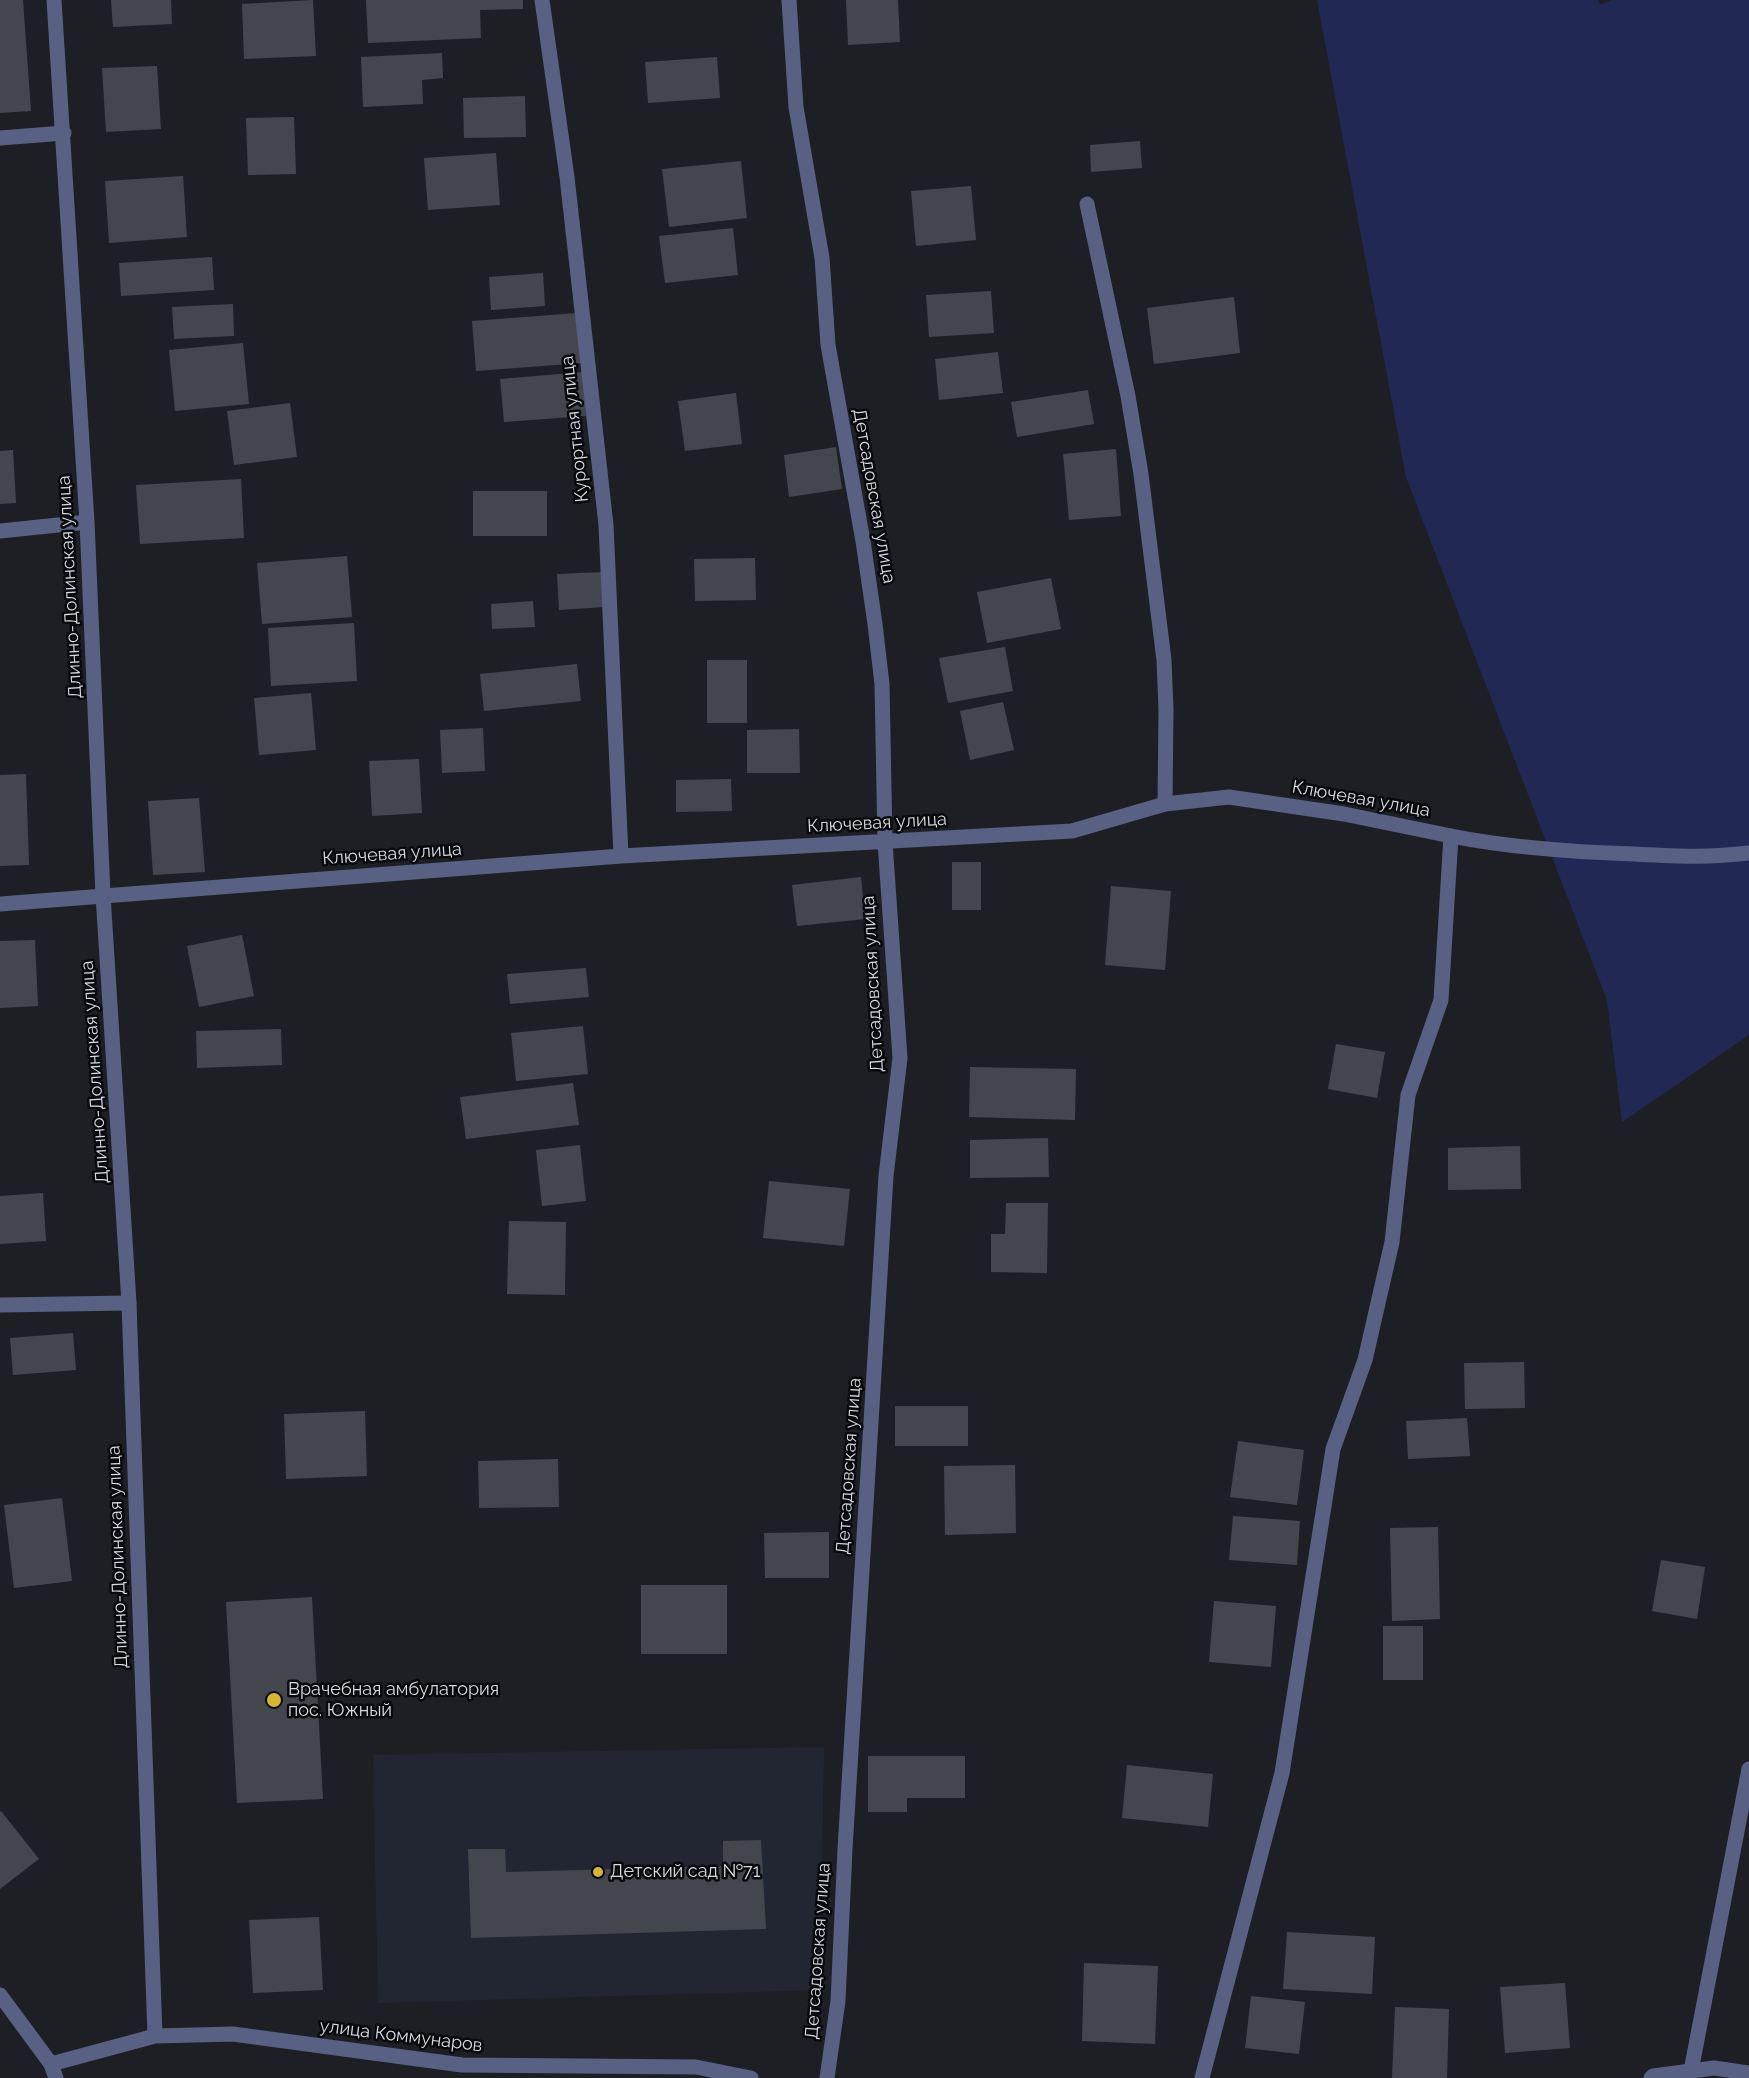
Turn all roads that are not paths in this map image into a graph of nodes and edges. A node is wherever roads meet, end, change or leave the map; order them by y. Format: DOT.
graph roads {
  1 [pos="54,0"];
  2 [pos="542,0"];
  3 [pos="789,0"];
  4 [pos="64,133"];
  5 [pos="0,138"];
  6 [pos="1087,204"];
  7 [pos="87,522"];
  8 [pos="0,531"];
  9 [pos="1165,804"];
  10 [pos="1451,836"];
  11 [pos="885,842"];
  12 [pos="1749,853"];
  13 [pos="621,856"];
  14 [pos="104,895"];
  15 [pos="0,904"];
  16 [pos="129,1304"];
  17 [pos="0,1305"];
  18 [pos="1749,1769"];
  19 [pos="0,1995"];
  20 [pos="155,2036"];
  21 [pos="54,2071"];
  22 [pos="1691,2071"];
  23 [pos="1749,2073"];
  24 [pos="751,2078"];
  25 [pos="826,2078"];
  26 [pos="1202,2078"];
  27 [pos="1651,2078"];
  1 -- 4 [label="street, Длинно-Долинская улица"];
  2 -- 13 [label="street, Курортная улица"];
  3 -- 11 [label="street, Детсадовская улица"];
  4 -- 5 [label="street"];
  4 -- 7 [label="street, Длинно-Долинская улица"];
  6 -- 9 [label="street"];
  7 -- 8 [label="street"];
  7 -- 14 [label="street, Длинно-Долинская улица"];
  9 -- 10 [label="street, Ключевая улица"];
  9 -- 11 [label="street, Ключевая улица"];
  10 -- 12 [label="street, Ключевая улица"];
  10 -- 26 [label="street"];
  11 -- 13 [label="street, Ключевая улица"];
  11 -- 25 [label="street, Детсадовская улица"];
  13 -- 14 [label="street, Ключевая улица"];
  14 -- 15 [label="street, Ключевая улица"];
  14 -- 16 [label="street, Длинно-Долинская улица"];
  16 -- 17 [label="street"];
  16 -- 20 [label="street, Длинно-Долинская улица"];
  18 -- 22 [label="street"];
  19 -- 21 [label="street"];
  20 -- 21 [label="street"];
  20 -- 24 [label="street, улица Коммунаров"];
  22 -- 23 [label="street"];
  22 -- 27 [label="street"];
}
